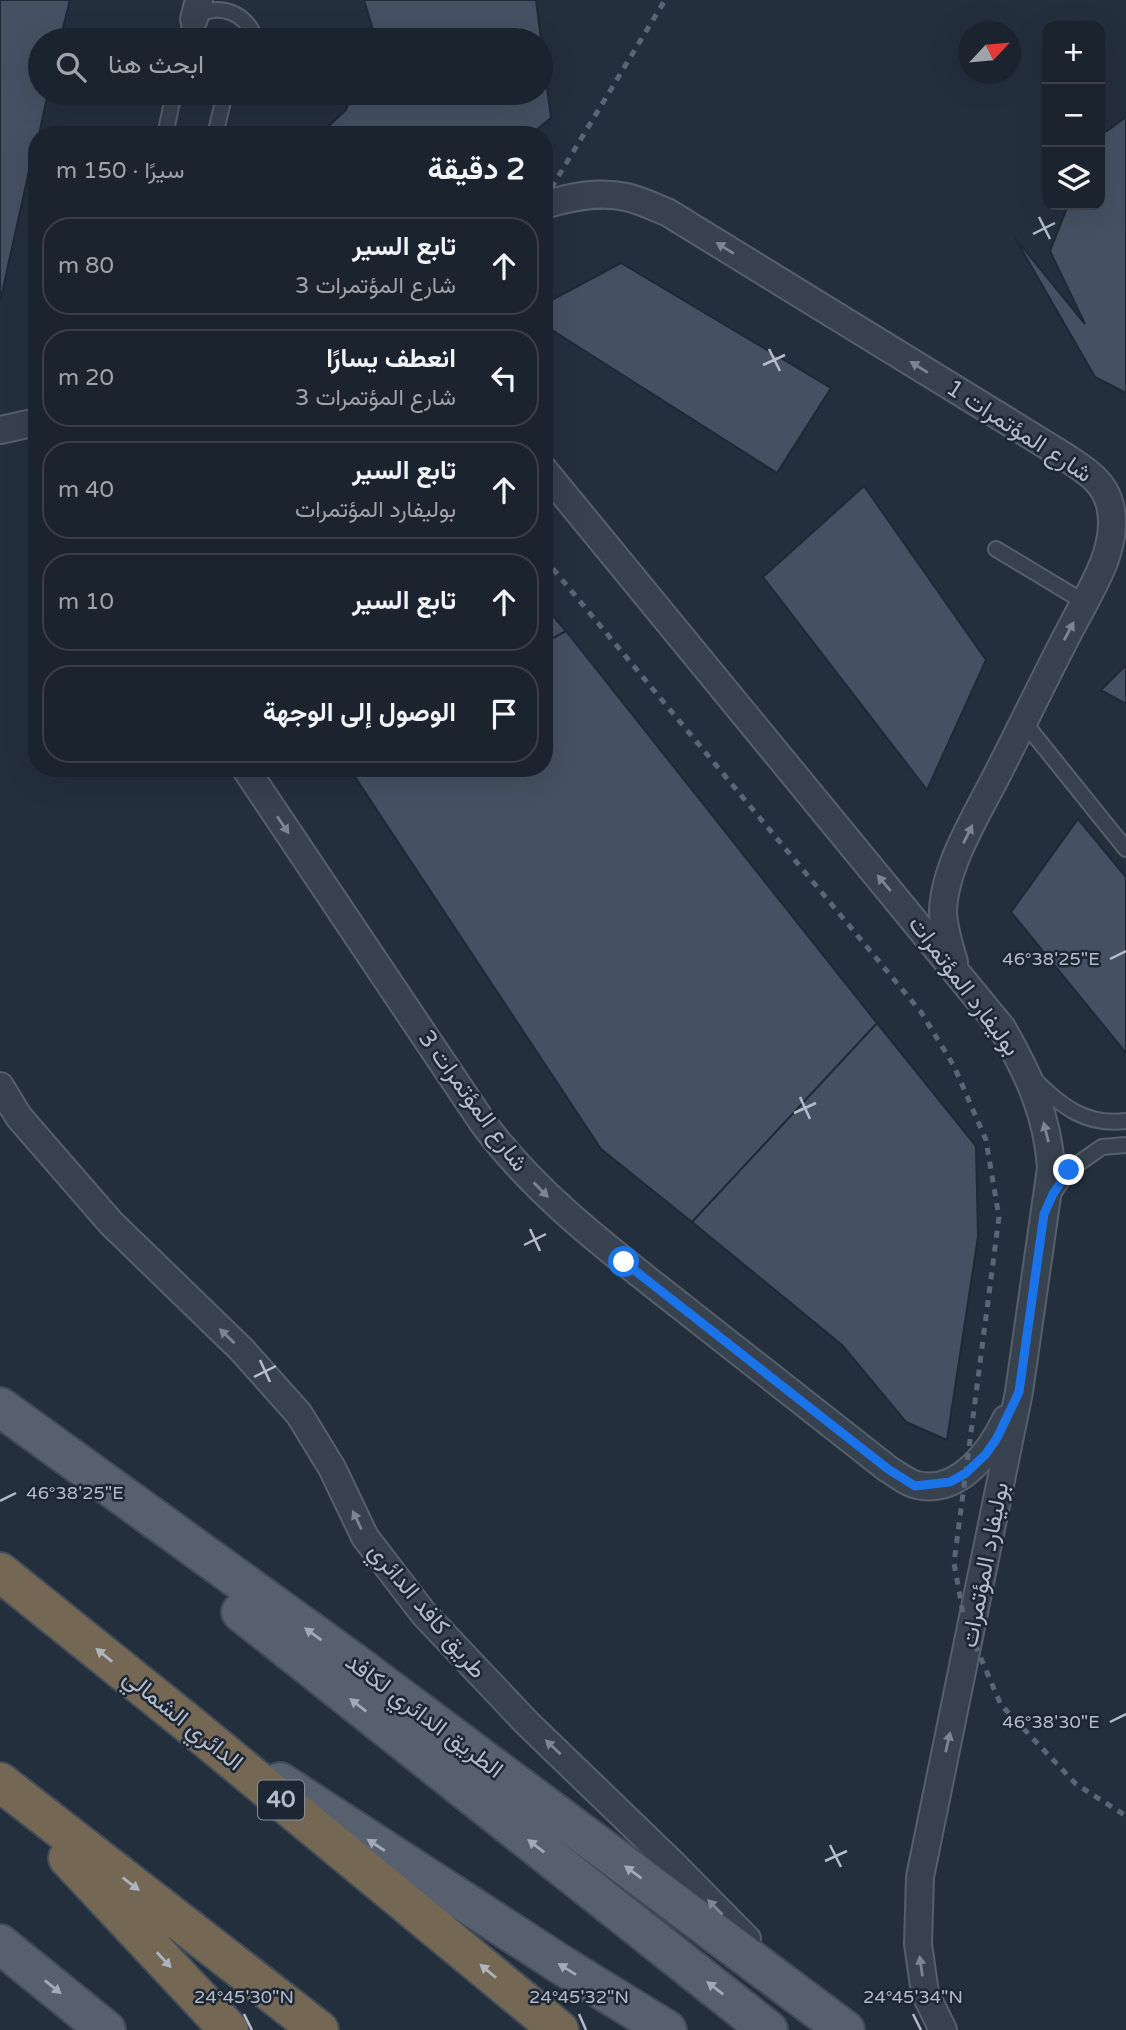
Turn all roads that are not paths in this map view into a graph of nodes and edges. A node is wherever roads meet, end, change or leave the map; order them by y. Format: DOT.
graph roads {
  1 [pos="193,20"];
  2 [pos="251,28"];
  3 [pos="171,105"];
  4 [pos="222,105"];
  5 [pos="167,126"];
  6 [pos="217,126"];
  7 [pos="553,202"];
  8 [pos="28,424"];
  9 [pos="0,430"];
  10 [pos="553,481"];
  11 [pos="1118,523"];
  12 [pos="996,549"];
  13 [pos="1084,602"];
  14 [pos="1023,721"];
  15 [pos="251,777"];
  16 [pos="1126,849"];
  17 [pos="956,970"];
  18 [pos="1026,1070"];
  19 [pos="0,1086"];
  20 [pos="1126,1121"];
  21 [pos="1126,1145"];
  22 [pos="1044,1214"];
  23 [pos="1019,1392"];
  24 [pos="0,1407"];
  25 [pos="0,1572"];
  26 [pos="184,1720"];
  27 [pos="0,1783"];
  28 [pos="0,1944"];
  29 [pos="815,2007"];
  30 [pos="106,2030"];
  31 [pos="229,2030"];
  32 [pos="319,2030"];
  33 [pos="559,2030"];
  34 [pos="667,2030"];
  35 [pos="768,2030"];
  36 [pos="845,2030"];
  37 [pos="943,2030"];
  1 -- 2 [label="lane"];
  3 -- 5 [label="lane"];
  4 -- 6 [label="lane"];
  11 -- 7 [label="street, شارع المؤتمرات 1, one-way"];
  8 -- 9 [label="street"];
  17 -- 10 [label="street, بوليفارد المؤتمرات, one-way"];
  11 -- 13 [label="street, شارع المؤتمرات 1"];
  12 -- 13 [label="lane"];
  14 -- 13 [label="street, شارع المؤتمرات 1, one-way"];
  14 -- 16 [label="lane"];
  17 -- 14 [label="street, شارع المؤتمرات 1, one-way"];
  15 -- 23 [label="street, شارع المؤتمرات 3, one-way"];
  17 -- 18 [label="street, بوليفارد المؤتمرات"];
  18 -- 20 [label="lane"];
  22 -- 18 [label="street, بوليفارد المؤتمرات, one-way"];
  29 -- 19 [label="street, طريق كافد الدائري, one-way"];
  21 -- 22 [label="lane"];
  22 -- 23 [label="street, بوليفارد المؤتمرات"];
  37 -- 23 [label="street, بوليفارد المؤتمرات, one-way"];
  29 -- 24 [label="main road, الطريق الدائري لكافد, one-way"];
  35 -- 24 [label="main road, one-way"];
  26 -- 25 [label="highway, الدائري الشمالي / 40, one-way"];
  33 -- 26 [label="highway, الدائري الشمالي / 40, one-way"];
  34 -- 26 [label="main road, one-way"];
  27 -- 31 [label="highway, one-way"];
  27 -- 32 [label="highway, one-way"];
  28 -- 30 [label="main road, one-way"];
  29 -- 36 [label="main road, الطريق الدائري لكافد"];
}
